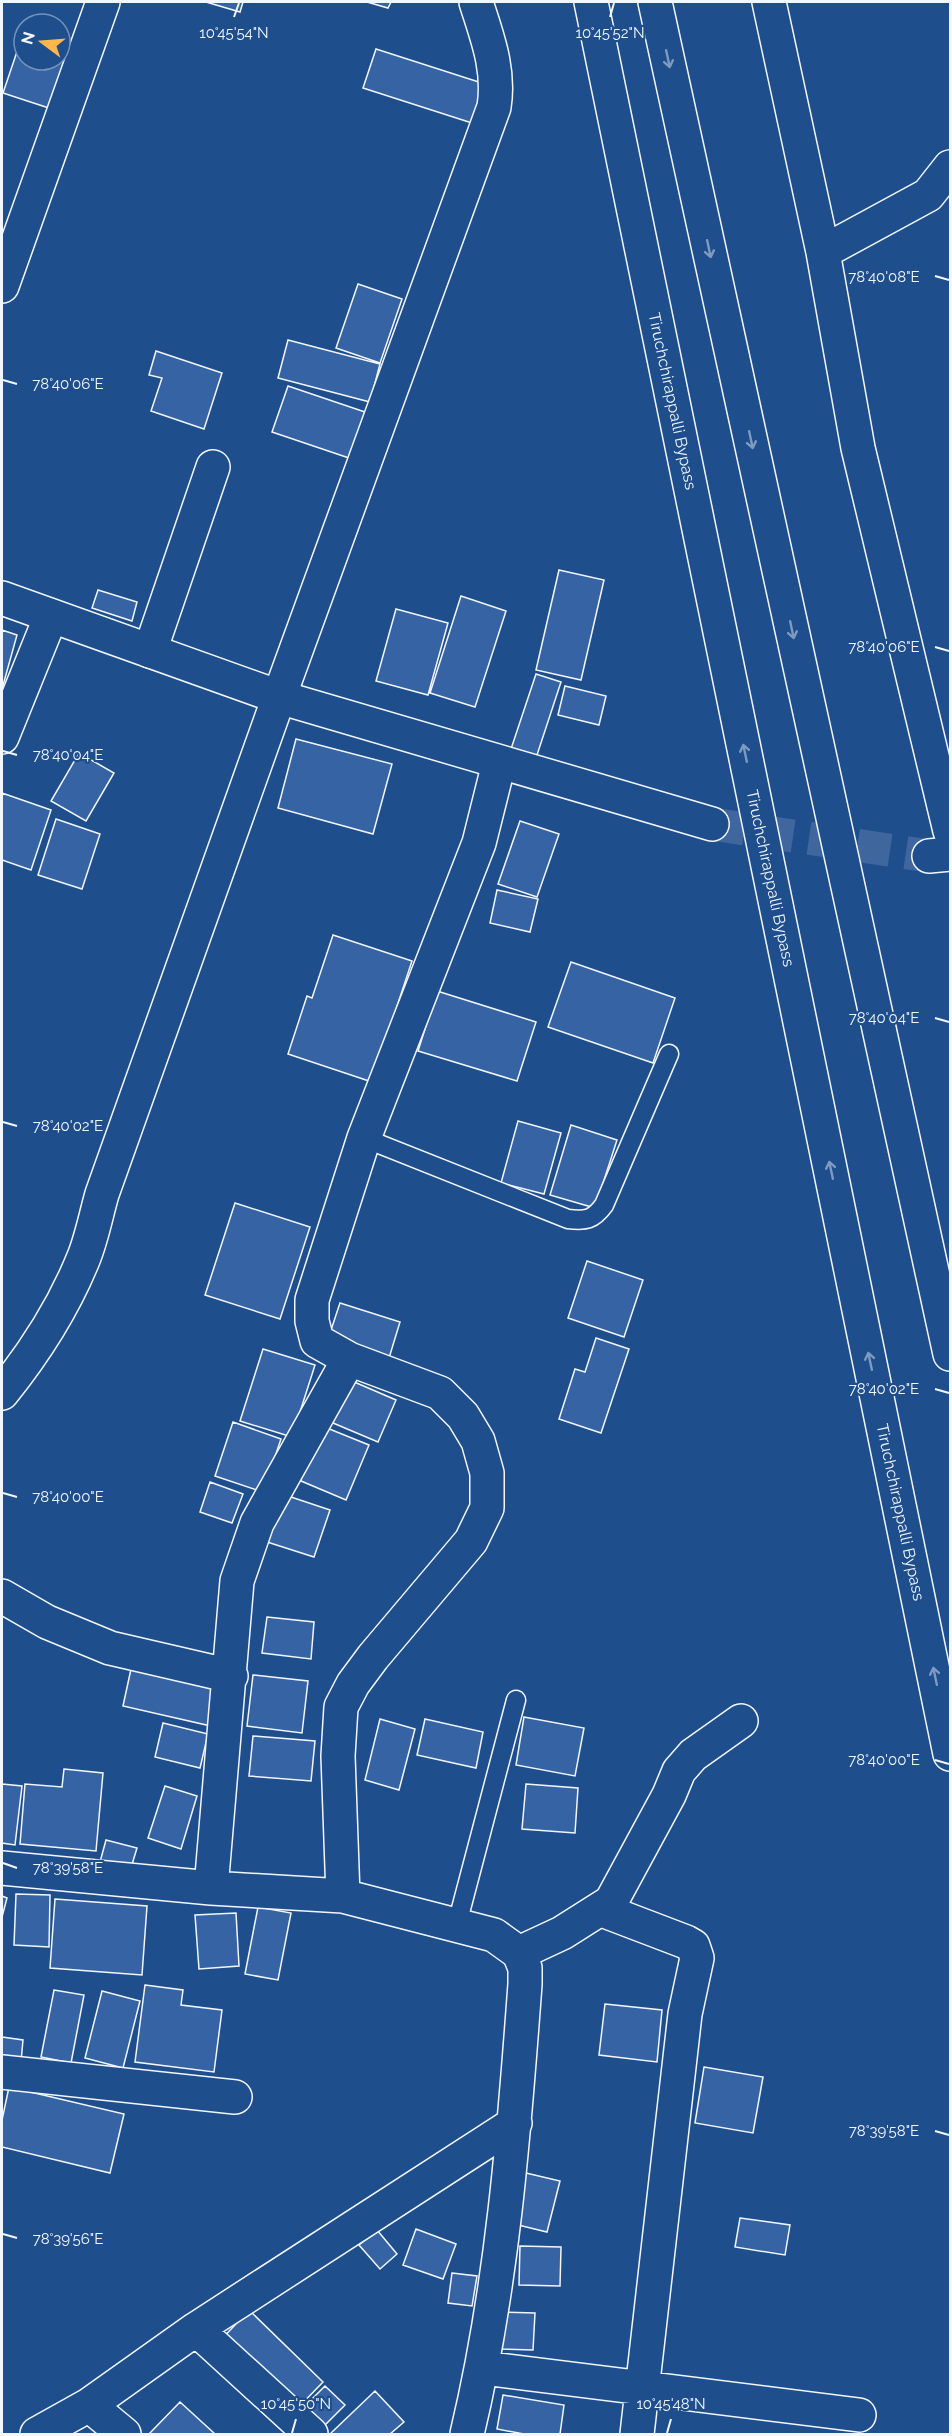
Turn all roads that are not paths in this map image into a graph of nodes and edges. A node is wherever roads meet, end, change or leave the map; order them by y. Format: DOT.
graph roads {
  1 [pos="103,2"];
  2 [pos="476,2"];
  3 [pos="591,2"];
  4 [pos="655,2"];
  5 [pos="769,2"];
  6 [pos="951,167"];
  7 [pos="823,252"];
  8 [pos="2,286"];
  9 [pos="213,466"];
  10 [pos="2,598"];
  11 [pos="51,616"];
  12 [pos="150,651"];
  13 [pos="279,697"];
  14 [pos="2,737"];
  15 [pos="499,763"];
  16 [pos="712,824"];
  17 [pos="951,831"];
  18 [pos="669,1054"];
  19 [pos="363,1138"];
  20 [pos="951,1354"];
  21 [pos="349,1359"];
  22 [pos="2,1390"];
  23 [pos="2,1596"];
  24 [pos="231,1676"];
  25 [pos="516,1700"];
  26 [pos="741,1721"];
  27 [pos="951,1754"];
  28 [pos="2,1868"];
  29 [pos="211,1888"];
  30 [pos="343,1896"];
  31 [pos="602,1910"];
  32 [pos="458,1924"];
  33 [pos="519,1953"];
  34 [pos="2,2072"];
  35 [pos="235,2097"];
  36 [pos="515,2123"];
  37 [pos="196,2329"];
  38 [pos="483,2368"];
  39 [pos="644,2388"];
  40 [pos="89,2405"];
  41 [pos="859,2415"];
  42 [pos="37,2434"];
  43 [pos="124,2434"];
  44 [pos="311,2434"];
  45 [pos="467,2434"];
  46 [pos="638,2434"];
  1 -- 8 [label="main road"];
  2 -- 13 [label="main road"];
  27 -- 3 [label="main road, Tiruchchirappalli Bypass, one-way"];
  4 -- 20 [label="main road, one-way"];
  5 -- 7 [label="main road"];
  6 -- 7 [label="main road"];
  7 -- 17 [label="main road"];
  9 -- 12 [label="main road"];
  10 -- 11 [label="main road"];
  11 -- 12 [label="main road"];
  11 -- 14 [label="main road"];
  12 -- 13 [label="main road"];
  13 -- 15 [label="main road"];
  13 -- 22 [label="main road"];
  15 -- 16 [label="main road"];
  15 -- 19 [label="main road"];
  18 -- 19 [label="lane"];
  19 -- 21 [label="main road"];
  21 -- 24 [label="main road"];
  21 -- 30 [label="main road"];
  23 -- 24 [label="main road"];
  24 -- 29 [label="main road"];
  25 -- 32 [label="lane"];
  26 -- 31 [label="main road"];
  28 -- 29 [label="main road"];
  29 -- 30 [label="main road"];
  30 -- 32 [label="main road"];
  31 -- 33 [label="main road"];
  31 -- 39 [label="main road"];
  32 -- 33 [label="main road"];
  33 -- 36 [label="main road"];
  34 -- 35 [label="main road"];
  36 -- 37 [label="main road"];
  36 -- 38 [label="main road"];
  37 -- 40 [label="main road"];
  37 -- 44 [label="main road"];
  38 -- 39 [label="main road"];
  38 -- 45 [label="main road"];
  39 -- 41 [label="main road"];
  39 -- 46 [label="main road"];
  40 -- 42 [label="main road"];
  40 -- 43 [label="main road"];
}
